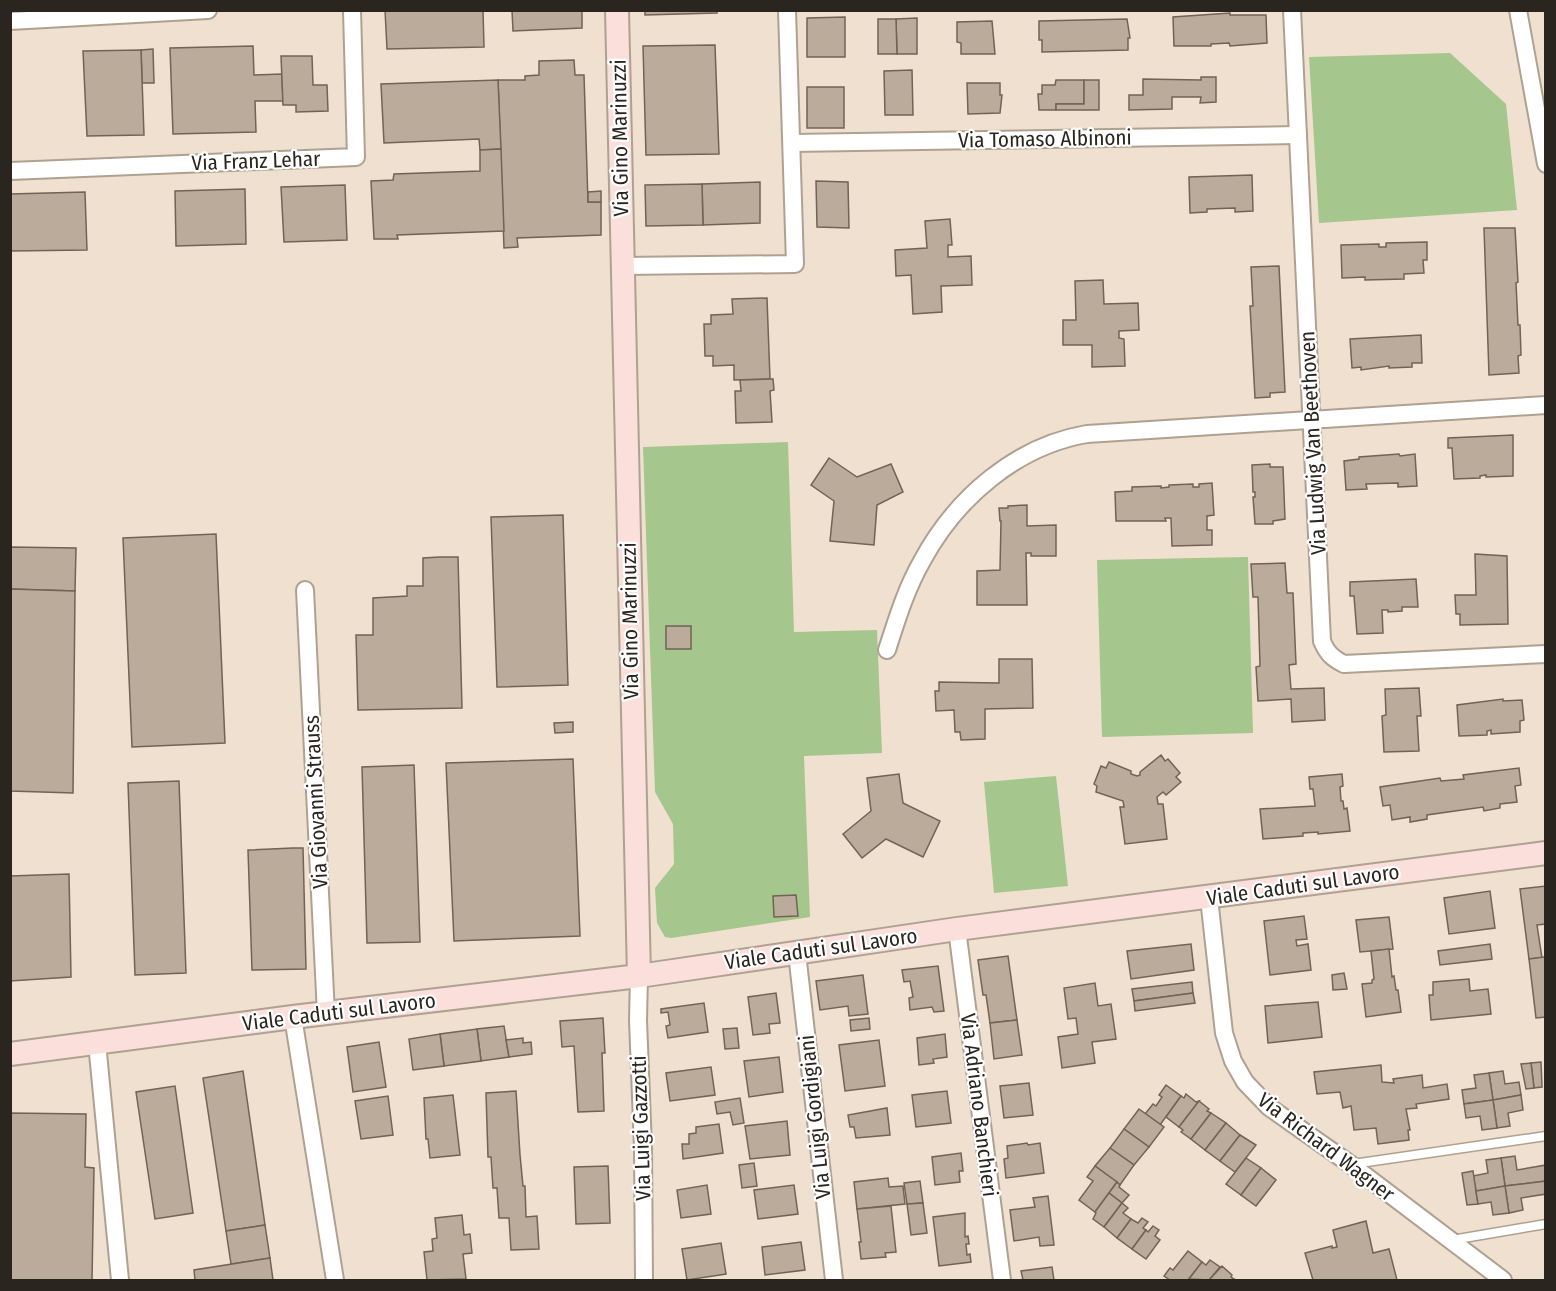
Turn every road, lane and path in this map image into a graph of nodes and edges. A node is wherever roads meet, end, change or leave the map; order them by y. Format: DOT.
graph roads {
  1 [pos="208,10"];
  2 [pos="352,10"];
  3 [pos="617,10"];
  4 [pos="787,10"];
  5 [pos="1292,10"];
  6 [pos="1518,10"];
  7 [pos="10,21"];
  8 [pos="1538,85"];
  9 [pos="1299,135"];
  10 [pos="792,143"];
  11 [pos="1545,164"];
  12 [pos="10,171"];
  13 [pos="623,266"];
  14 [pos="1545,405"];
  15 [pos="1312,420"];
  16 [pos="305,591"];
  17 [pos="887,650"];
  18 [pos="1545,654"];
  19 [pos="1545,853"];
  20 [pos="1209,898"];
  21 [pos="957,929"];
  22 [pos="797,953"];
  23 [pos="639,976"];
  24 [pos="326,1014"];
  25 [pos="293,1017"];
  26 [pos="97,1043"];
  27 [pos="10,1054"];
  28 [pos="1545,1136"];
  29 [pos="1350,1164"];
  30 [pos="1545,1224"];
  31 [pos="1452,1240"];
  32 [pos="120,1281"];
  33 [pos="335,1281"];
  34 [pos="644,1281"];
  35 [pos="834,1281"];
  36 [pos="1002,1281"];
  37 [pos="1503,1281"];
  1 -- 7 [label="street"];
  2 -- 12 [label="street, Via Franz Lehar"];
  3 -- 13 [label="street, Via Gino Marinuzzi"];
  4 -- 10 [label="street"];
  5 -- 9 [label="street, Via Ludwig Van Beethoven"];
  6 -- 8 [label="street"];
  8 -- 11 [label="street"];
  9 -- 10 [label="street, Via Tomaso Albinoni"];
  9 -- 15 [label="street, Via Ludwig Van Beethoven"];
  10 -- 13 [label="street"];
  13 -- 23 [label="street, Via Gino Marinuzzi"];
  14 -- 15 [label="street"];
  15 -- 17 [label="street"];
  15 -- 18 [label="street, Via Ludwig Van Beethoven"];
  16 -- 24 [label="street, Via Giovanni Strauss"];
  19 -- 20 [label="street, Viale Caduti sul Lavoro"];
  20 -- 21 [label="street, Viale Caduti sul Lavoro"];
  20 -- 29 [label="street, Via Richard Wagner"];
  21 -- 22 [label="street, Viale Caduti sul Lavoro"];
  21 -- 36 [label="street, Via Adriano Banchieri"];
  22 -- 23 [label="street, Viale Caduti sul Lavoro"];
  22 -- 35 [label="street, Via Luigi Gordigiani"];
  23 -- 24 [label="street, Viale Caduti sul Lavoro"];
  23 -- 34 [label="street, Via Luigi Gazzotti"];
  24 -- 25 [label="street, Viale Caduti sul Lavoro"];
  25 -- 26 [label="street, Viale Caduti sul Lavoro"];
  25 -- 33 [label="street"];
  26 -- 27 [label="street, Viale Caduti sul Lavoro"];
  26 -- 32 [label="street"];
  28 -- 29 [label="lane"];
  29 -- 31 [label="street, Via Richard Wagner"];
  30 -- 31 [label="lane"];
  31 -- 37 [label="street, Via Richard Wagner"];
}
